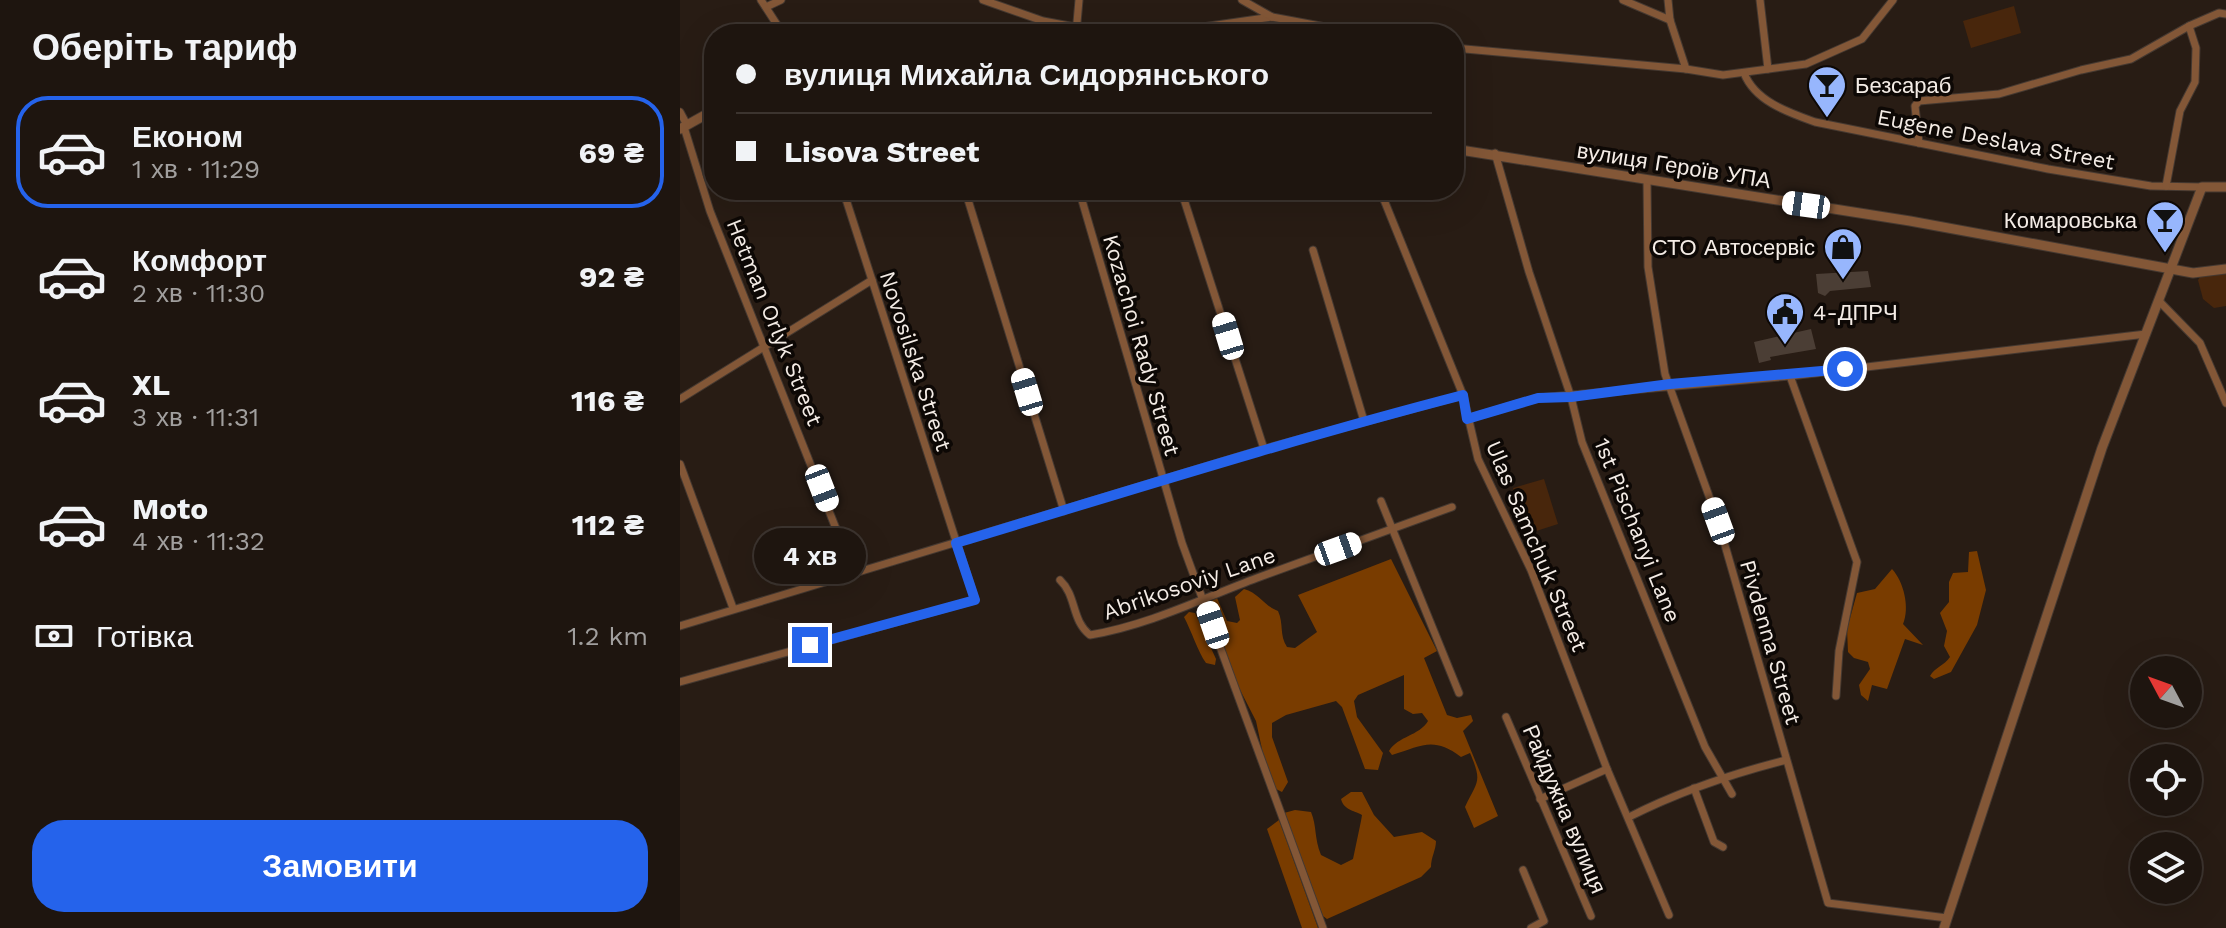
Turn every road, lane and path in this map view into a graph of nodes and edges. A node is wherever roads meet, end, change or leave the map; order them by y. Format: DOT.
graph roads {
  1 [pos="781,0"];
  2 [pos="983,0"];
  3 [pos="1079,0"];
  4 [pos="1242,0"];
  5 [pos="1623,0"];
  6 [pos="1668,0"];
  7 [pos="1760,0"];
  8 [pos="1893,0"];
  9 [pos="764,3"];
  10 [pos="2226,14"];
  11 [pos="1272,17"];
  12 [pos="1670,20"];
  13 [pos="777,24"];
  14 [pos="1053,24"];
  15 [pos="1077,24"];
  16 [pos="1223,24"];
  17 [pos="1309,24"];
  18 [pos="2189,26"];
  19 [pos="1464,49"];
  20 [pos="1686,69"];
  21 [pos="1768,69"];
  22 [pos="1744,73"];
  23 [pos="680,112"];
  24 [pos="704,116"];
  25 [pos="684,127"];
  26 [pos="1919,143"];
  27 [pos="1464,150"];
  28 [pos="1495,153"];
  29 [pos="1647,180"];
  30 [pos="2166,186"];
  31 [pos="2202,187"];
  32 [pos="2226,187"];
  33 [pos="704,192"];
  34 [pos="707,200"];
  35 [pos="846,200"];
  36 [pos="968,200"];
  37 [pos="1082,200"];
  38 [pos="1184,200"];
  39 [pos="1384,200"];
  40 [pos="1313,250"];
  41 [pos="2171,266"];
  42 [pos="2226,269"];
  43 [pos="872,280"];
  44 [pos="2159,301"];
  45 [pos="2146,334"];
  46 [pos="763,348"];
  47 [pos="1790,376"];
  48 [pos="1670,384"];
  49 [pos="1463,395"];
  50 [pos="1571,397"];
  51 [pos="680,399"];
  52 [pos="2226,403"];
  53 [pos="1467,419"];
  54 [pos="1364,421"];
  55 [pos="1264,449"];
  56 [pos="680,464"];
  57 [pos="1163,480"];
  58 [pos="1381,501"];
  59 [pos="1452,507"];
  60 [pos="1064,511"];
  61 [pos="1392,529"];
  62 [pos="956,543"];
  63 [pos="854,574"];
  64 [pos="1060,580"];
  65 [pos="1204,599"];
  66 [pos="733,608"];
  67 [pos="680,626"];
  68 [pos="680,682"];
  69 [pos="1459,693"];
  70 [pos="1836,696"];
  71 [pos="1506,717"];
  72 [pos="1786,760"];
  73 [pos="1607,769"];
  74 [pos="1722,776"];
  75 [pos="1694,788"];
  76 [pos="1732,794"];
  77 [pos="1540,799"];
  78 [pos="1629,817"];
  79 [pos="1723,847"];
  80 [pos="1523,870"];
  81 [pos="1669,915"];
  82 [pos="1591,916"];
  83 [pos="1945,923"];
  84 [pos="1323,928"];
  85 [pos="1531,928"];
  1 -- 9 [label="street"];
  2 -- 14 [label="street"];
  3 -- 15 [label="street"];
  4 -- 11 [label="street"];
  5 -- 12 [label="street"];
  6 -- 12 [label="street"];
  7 -- 21 [label="street"];
  8 -- 21 [label="street"];
  9 -- 13 [label="street"];
  10 -- 18 [label="street"];
  11 -- 16 [label="street"];
  11 -- 17 [label="street"];
  12 -- 20 [label="street"];
  18 -- 26 [label="street"];
  18 -- 30 [label="street"];
  19 -- 20 [label="street"];
  20 -- 22 [label="street"];
  21 -- 22 [label="street"];
  22 -- 26 [label="street, Eugene Deslava Street"];
  23 -- 25 [label="street, Hetman Orlyk Street"];
  24 -- 25 [label="street"];
  25 -- 33 [label="street, Hetman Orlyk Street"];
  26 -- 30 [label="street, Eugene Deslava Street"];
  27 -- 28 [label="street, вулиця Героїв УПА"];
  28 -- 29 [label="street, вулиця Героїв УПА"];
  28 -- 50 [label="street, 1st Pischanyi Lane"];
  29 -- 41 [label="street, вулиця Героїв УПА"];
  29 -- 48 [label="street, Pivdenna Street"];
  30 -- 31 [label="street, Eugene Deslava Street"];
  31 -- 32 [label="street, Eugene Deslava Street"];
  31 -- 41 [label="street"];
  34 -- 46 [label="street, Hetman Orlyk Street"];
  35 -- 43 [label="street, Novosilska Street"];
  36 -- 60 [label="street"];
  37 -- 57 [label="street, Kozachoi Rady Street"];
  38 -- 55 [label="street"];
  39 -- 49 [label="street, Ulas Samchuk Street"];
  40 -- 54 [label="street"];
  41 -- 42 [label="street, вулиця Героїв УПА"];
  41 -- 44 [label="street"];
  43 -- 46 [label="street"];
  43 -- 62 [label="street, Novosilska Street"];
  44 -- 45 [label="street"];
  44 -- 52 [label="street"];
  45 -- 47 [label="street"];
  45 -- 83 [label="street"];
  46 -- 51 [label="street"];
  46 -- 63 [label="street, Hetman Orlyk Street"];
  47 -- 48 [label="street"];
  47 -- 70 [label="street"];
  48 -- 50 [label="street"];
  48 -- 72 [label="street, Pivdenna Street"];
  49 -- 53 [label="street, Ulas Samchuk Street"];
  49 -- 54 [label="street"];
  50 -- 53 [label="street"];
  50 -- 74 [label="street, 1st Pischanyi Lane"];
  53 -- 73 [label="street, Ulas Samchuk Street"];
  54 -- 55 [label="street"];
  55 -- 57 [label="street"];
  56 -- 66 [label="street"];
  57 -- 60 [label="street"];
  57 -- 65 [label="street, Kozachoi Rady Street"];
  58 -- 61 [label="street"];
  59 -- 61 [label="street, Abrikosoviy Lane"];
  60 -- 62 [label="street"];
  61 -- 65 [label="street, Abrikosoviy Lane"];
  61 -- 69 [label="street"];
  62 -- 63 [label="street"];
  62 -- 68 [label="street, Novosilska Street"];
  63 -- 66 [label="street"];
  64 -- 65 [label="street, Abrikosoviy Lane"];
  65 -- 84 [label="street, Kozachoi Rady Street"];
  66 -- 67 [label="street"];
  71 -- 77 [label="street, Райдужна вулиця"];
  72 -- 74 [label="street"];
  72 -- 83 [label="street, Pivdenna Street"];
  73 -- 77 [label="street"];
  73 -- 78 [label="street, Ulas Samchuk Street"];
  74 -- 75 [label="street"];
  74 -- 76 [label="street, 1st Pischanyi Lane"];
  75 -- 78 [label="street"];
  75 -- 79 [label="street"];
  77 -- 82 [label="street, Райдужна вулиця"];
  78 -- 81 [label="street, Ulas Samchuk Street"];
  80 -- 85 [label="street"];
}
